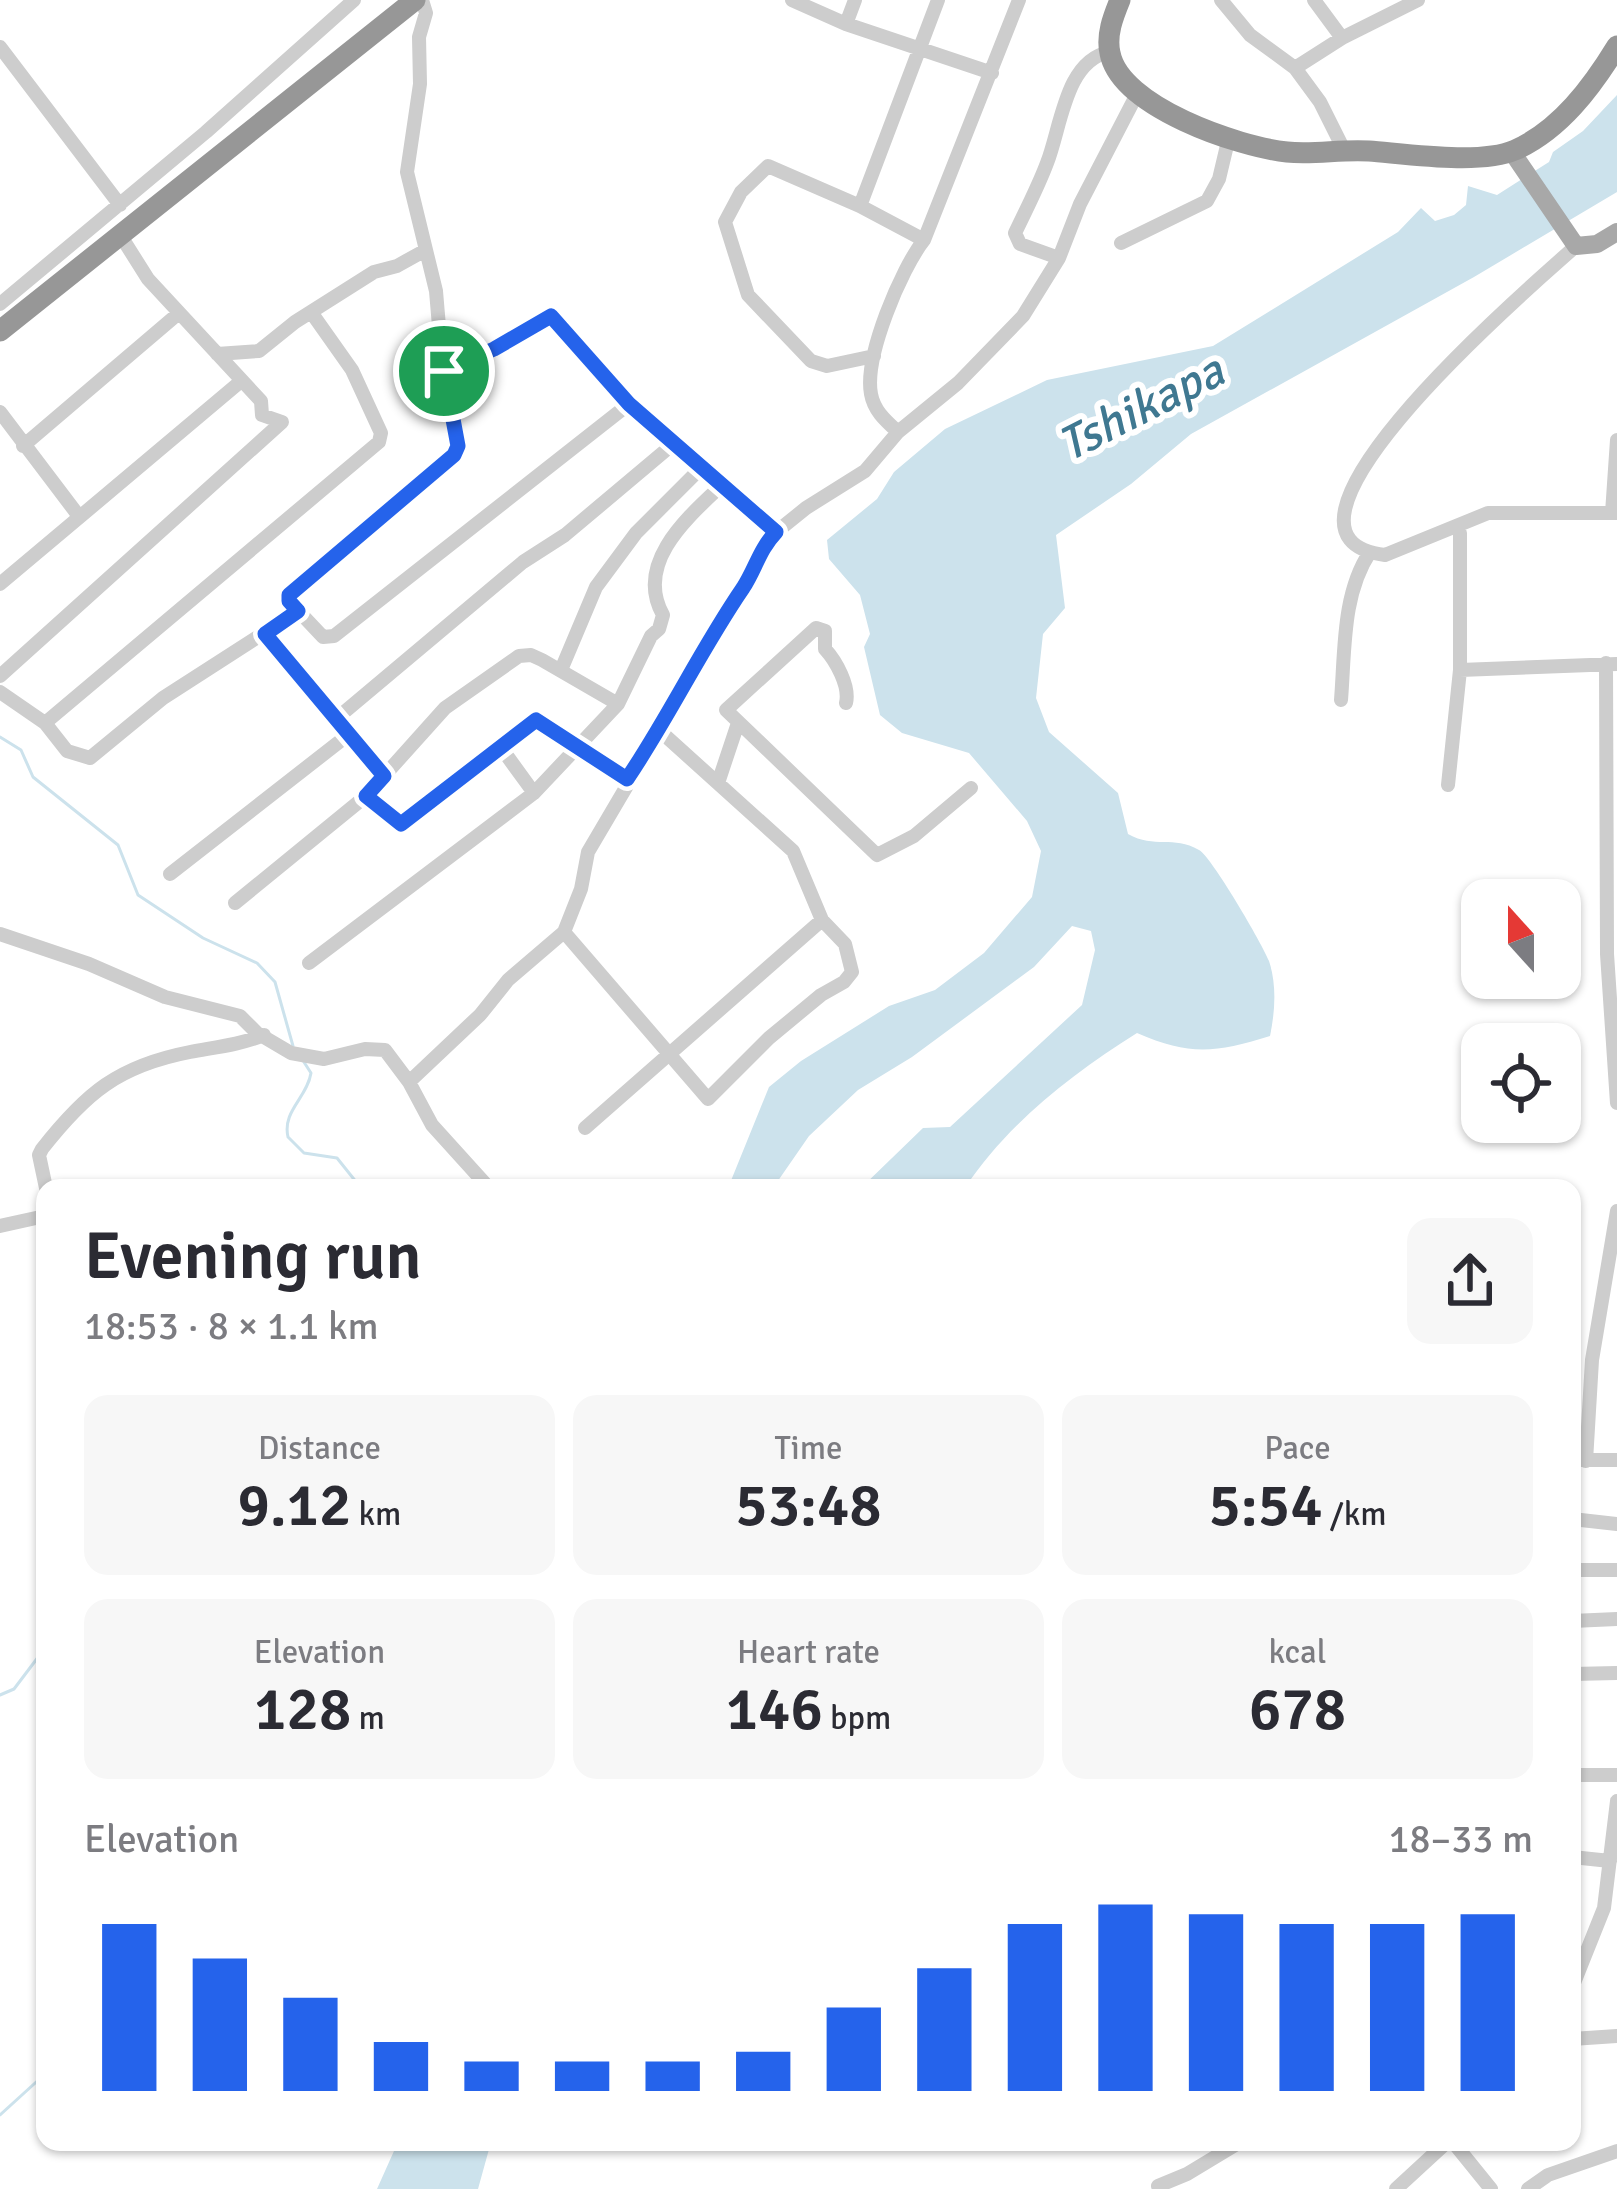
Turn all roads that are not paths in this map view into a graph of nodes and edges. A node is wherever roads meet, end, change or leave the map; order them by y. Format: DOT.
graph roads {
  1 [pos="354,0"];
  2 [pos="419,0"];
  3 [pos="792,0"];
  4 [pos="855,0"];
  5 [pos="938,0"];
  6 [pos="1019,0"];
  7 [pos="1120,0"];
  8 [pos="1221,0"];
  9 [pos="1314,0"];
  10 [pos="1418,0"];
  11 [pos="846,25"];
  12 [pos="1342,38"];
  13 [pos="1617,46"];
  14 [pos="922,50"];
  15 [pos="2,52"];
  16 [pos="1109,52"];
  17 [pos="1295,68"];
  18 [pos="992,73"];
  19 [pos="1136,94"];
  20 [pos="1229,137"];
  21 [pos="1344,150"];
  22 [pos="1516,158"];
  23 [pos="120,205"];
  24 [pos="860,206"];
  25 [pos="119,232"];
  26 [pos="1617,232"];
  27 [pos="1570,239"];
  28 [pos="924,240"];
  29 [pos="1121,243"];
  30 [pos="424,250"];
  31 [pos="1059,258"];
  32 [pos="0,304"];
  33 [pos="311,312"];
  34 [pos="179,313"];
  35 [pos="0,331"];
  36 [pos="217,354"];
  37 [pos="874,356"];
  38 [pos="444,371"];
  39 [pos="240,382"];
  40 [pos="629,404"];
  41 [pos="0,412"];
  42 [pos="898,433"];
  43 [pos="1617,440"];
  44 [pos="23,446"];
  45 [pos="672,446"];
  46 [pos="701,468"];
  47 [pos="722,484"];
  48 [pos="1615,513"];
  49 [pos="78,515"];
  50 [pos="776,532"];
  51 [pos="1460,533"];
  52 [pos="1370,552"];
  53 [pos="2,577"];
  54 [pos="298,611"];
  55 [pos="265,634"];
  56 [pos="1611,664"];
  57 [pos="561,670"];
  58 [pos="1460,670"];
  59 [pos="0,676"];
  60 [pos="0,692"];
  61 [pos="1341,700"];
  62 [pos="847,703"];
  63 [pos="618,704"];
  64 [pos="335,718"];
  65 [pos="45,723"];
  66 [pos="738,723"];
  67 [pos="660,731"];
  68 [pos="348,735"];
  69 [pos="502,742"];
  70 [pos="579,749"];
  71 [pos="384,776"];
  72 [pos="627,779"];
  73 [pos="718,783"];
  74 [pos="1448,785"];
  75 [pos="971,788"];
  76 [pos="534,794"];
  77 [pos="366,796"];
  78 [pos="170,874"];
  79 [pos="235,903"];
  80 [pos="821,920"];
  81 [pos="564,932"];
  82 [pos="0,934"];
  83 [pos="309,963"];
  84 [pos="264,1035"];
  85 [pos="668,1050"];
  86 [pos="409,1082"];
  87 [pos="1617,1103"];
  88 [pos="585,1127"];
  89 [pos="44,1179"];
  90 [pos="481,1179"];
  91 [pos="1617,1211"];
  92 [pos="36,1218"];
  93 [pos="0,1226"];
  94 [pos="1581,1445"];
  95 [pos="1617,1460"];
  96 [pos="1581,1461"];
  97 [pos="1581,1520"];
  98 [pos="1617,1524"];
  99 [pos="1581,1570"];
  100 [pos="1617,1570"];
  101 [pos="1617,1618"];
  102 [pos="1581,1621"];
  103 [pos="1617,1673"];
  104 [pos="1581,1674"];
  105 [pos="1581,1775"];
  106 [pos="1617,1775"];
  107 [pos="1617,1801"];
  108 [pos="1581,1858"];
  109 [pos="1610,1861"];
  110 [pos="1581,1966"];
  111 [pos="1617,2036"];
  112 [pos="1581,2038"];
  113 [pos="1225,2151"];
  114 [pos="1440,2151"];
  115 [pos="1458,2151"];
  116 [pos="1617,2151"];
  117 [pos="1158,2186"];
  118 [pos="1396,2189"];
  119 [pos="1491,2189"];
  120 [pos="1528,2189"];
  1 -- 23 [label="street"];
  2 -- 25 [label="highway"];
  2 -- 30 [label="street"];
  3 -- 11 [label="street"];
  4 -- 11 [label="street"];
  5 -- 14 [label="street"];
  6 -- 18 [label="street"];
  7 -- 16 [label="highway"];
  8 -- 17 [label="street"];
  9 -- 12 [label="street"];
  10 -- 12 [label="street"];
  11 -- 14 [label="street"];
  12 -- 17 [label="street"];
  13 -- 22 [label="highway"];
  14 -- 18 [label="street"];
  14 -- 24 [label="street"];
  15 -- 23 [label="street"];
  16 -- 19 [label="highway"];
  16 -- 31 [label="street"];
  17 -- 21 [label="street"];
  18 -- 28 [label="street"];
  19 -- 20 [label="highway"];
  19 -- 31 [label="street"];
  20 -- 21 [label="highway"];
  20 -- 29 [label="street"];
  21 -- 22 [label="highway"];
  22 -- 27 [label="main road"];
  23 -- 32 [label="street"];
  24 -- 28 [label="street"];
  24 -- 37 [label="street"];
  25 -- 34 [label="street"];
  25 -- 35 [label="highway"];
  26 -- 27 [label="main road"];
  27 -- 52 [label="street"];
  28 -- 37 [label="street"];
  30 -- 33 [label="street"];
  30 -- 38 [label="street"];
  31 -- 42 [label="street"];
  33 -- 36 [label="street"];
  33 -- 65 [label="street"];
  34 -- 36 [label="street"];
  34 -- 44 [label="street"];
  36 -- 39 [label="street"];
  37 -- 42 [label="street"];
  38 -- 40 [label="street"];
  38 -- 54 [label="street"];
  39 -- 49 [label="street"];
  39 -- 59 [label="street"];
  40 -- 45 [label="street"];
  40 -- 54 [label="street"];
  41 -- 44 [label="street"];
  42 -- 50 [label="street"];
  43 -- 48 [label="street"];
  44 -- 49 [label="street"];
  45 -- 46 [label="street"];
  45 -- 64 [label="street"];
  46 -- 47 [label="street"];
  46 -- 57 [label="street"];
  47 -- 50 [label="street"];
  47 -- 63 [label="street"];
  48 -- 52 [label="street"];
  49 -- 53 [label="street"];
  50 -- 67 [label="street"];
  51 -- 58 [label="street"];
  52 -- 61 [label="street"];
  54 -- 55 [label="street"];
  55 -- 64 [label="street"];
  55 -- 65 [label="street"];
  56 -- 58 [label="street"];
  56 -- 87 [label="street"];
  57 -- 63 [label="street"];
  57 -- 71 [label="street"];
  58 -- 74 [label="street"];
  60 -- 65 [label="street"];
  62 -- 66 [label="street"];
  63 -- 70 [label="street"];
  64 -- 68 [label="street"];
  66 -- 73 [label="street"];
  66 -- 75 [label="street"];
  67 -- 72 [label="street"];
  67 -- 73 [label="street"];
  68 -- 71 [label="street"];
  68 -- 78 [label="street"];
  69 -- 70 [label="street"];
  69 -- 76 [label="street"];
  69 -- 77 [label="street"];
  70 -- 72 [label="street"];
  70 -- 76 [label="street"];
  71 -- 77 [label="street"];
  72 -- 81 [label="street"];
  73 -- 80 [label="street"];
  76 -- 83 [label="street"];
  77 -- 79 [label="street"];
  80 -- 85 [label="street"];
  80 -- 85 [label="street"];
  81 -- 85 [label="street"];
  81 -- 86 [label="street"];
  82 -- 84 [label="street"];
  84 -- 86 [label="street"];
  84 -- 89 [label="street"];
  85 -- 88 [label="street"];
  86 -- 90 [label="street"];
  91 -- 94 [label="street"];
  92 -- 93 [label="street"];
  95 -- 96 [label="street"];
  97 -- 98 [label="street"];
  99 -- 100 [label="street"];
  101 -- 102 [label="street"];
  103 -- 104 [label="street"];
  105 -- 106 [label="street"];
  107 -- 109 [label="street"];
  108 -- 109 [label="street"];
  109 -- 110 [label="street"];
  111 -- 112 [label="street"];
  113 -- 117 [label="street"];
  114 -- 118 [label="street"];
  115 -- 119 [label="street"];
  116 -- 120 [label="street"];
}
